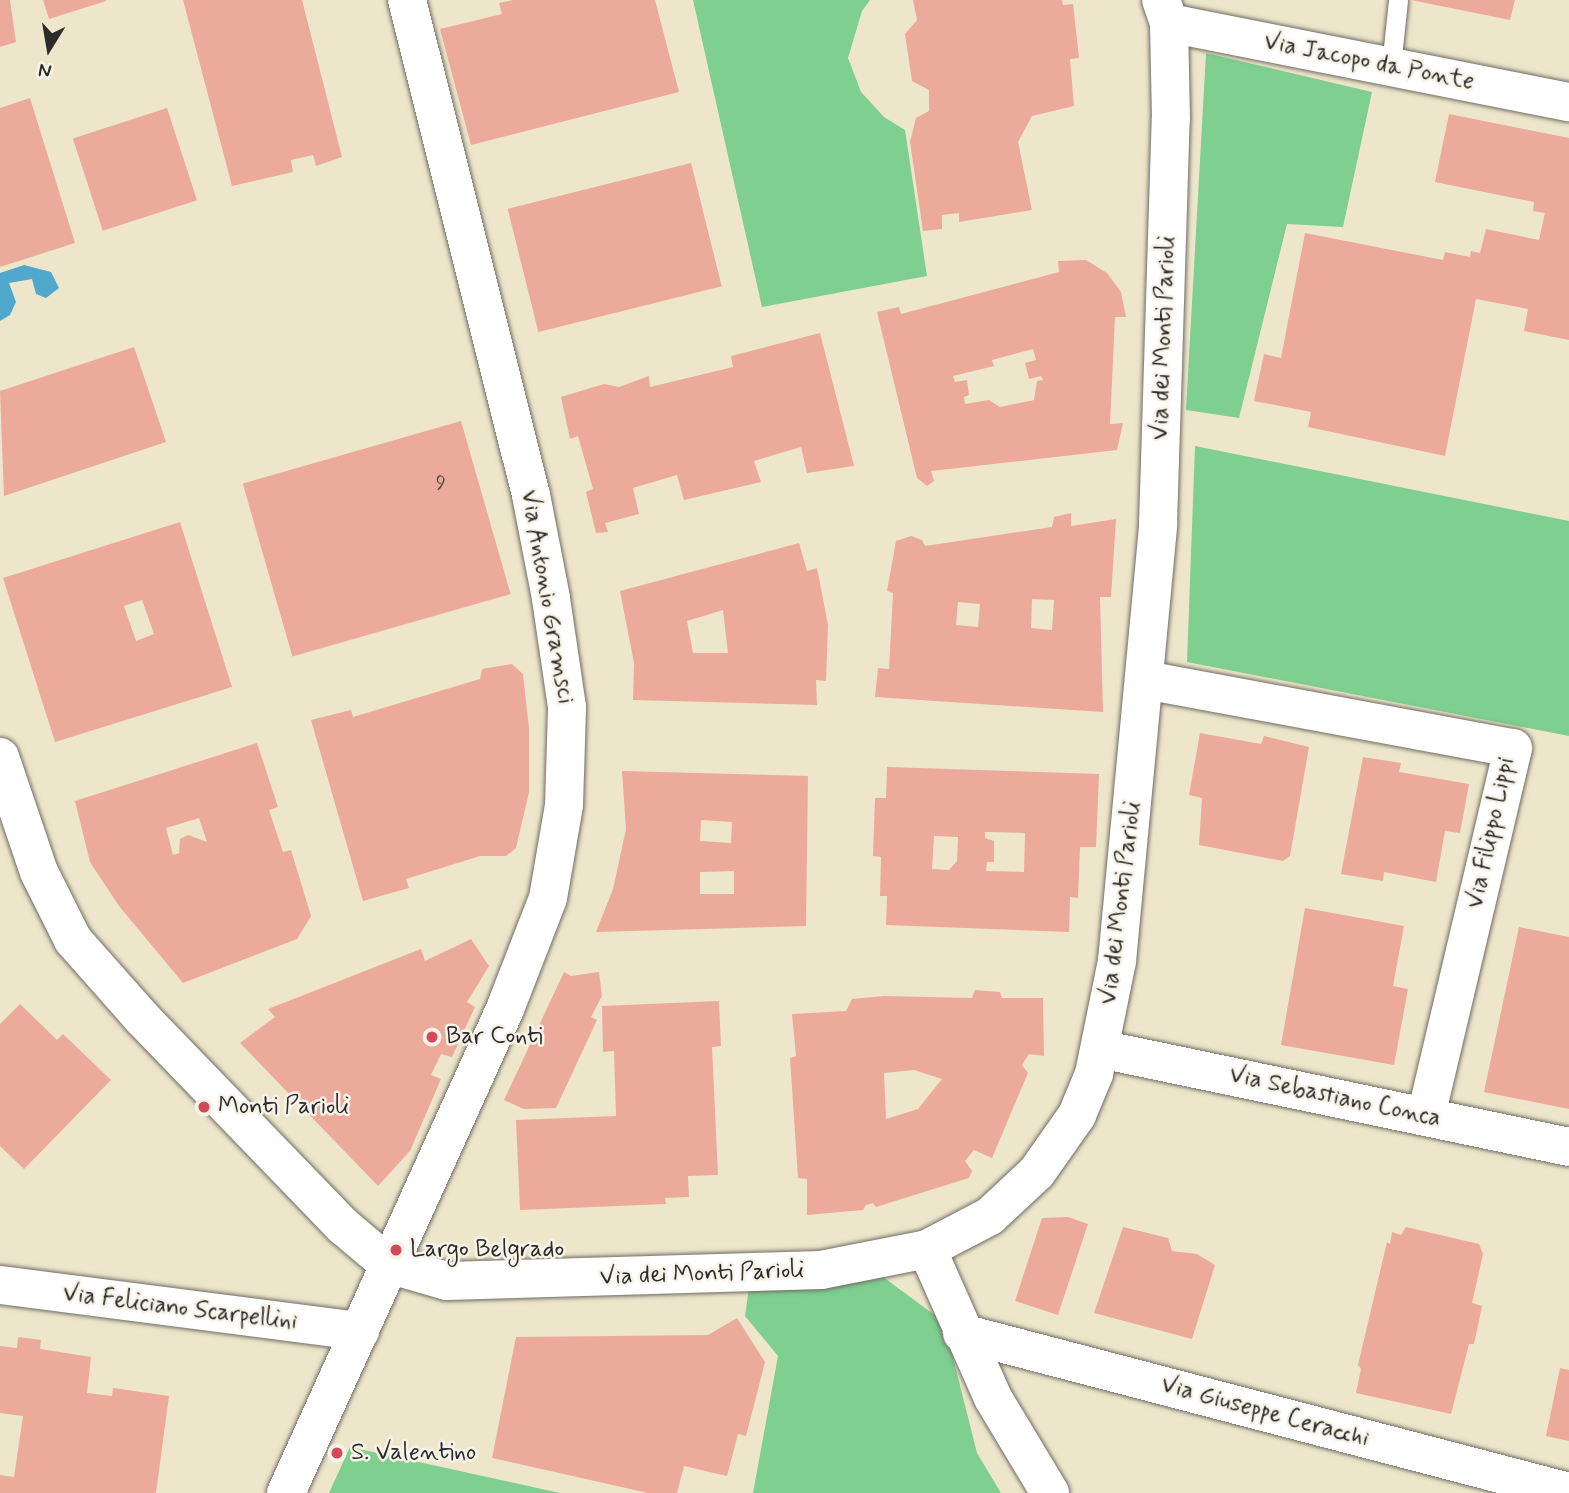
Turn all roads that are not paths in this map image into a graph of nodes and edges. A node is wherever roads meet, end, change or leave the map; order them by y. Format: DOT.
graph roads {
  1 [pos="407,0"];
  2 [pos="1398,0"];
  3 [pos="1165,12"];
  4 [pos="1391,65"];
  5 [pos="1569,102"];
  6 [pos="1145,680"];
  7 [pos="0,757"];
  8 [pos="1100,1049"];
  9 [pos="1426,1116"];
  10 [pos="1569,1147"];
  11 [pos="928,1250"];
  12 [pos="388,1264"];
  13 [pos="0,1285"];
  14 [pos="360,1331"];
  15 [pos="961,1333"];
  16 [pos="1569,1492"];
  17 [pos="286,1493"];
  18 [pos="1050,1493"];
  1 -- 12 [label="street, Via Antonio Gramsci"];
  2 -- 4 [label="lane"];
  3 -- 4 [label="street, Via Jacopo da Ponte"];
  3 -- 6 [label="street, Via dei Monti Parioli"];
  4 -- 5 [label="street, Via Jacopo da Ponte"];
  6 -- 8 [label="street, Via dei Monti Parioli"];
  6 -- 9 [label="street, Via Filippo Lippi"];
  7 -- 12 [label="street"];
  8 -- 9 [label="street, Via Sebastiano Conca"];
  8 -- 11 [label="street, Via dei Monti Parioli"];
  9 -- 10 [label="street, Via Sebastiano Conca"];
  11 -- 12 [label="street, Via dei Monti Parioli"];
  11 -- 15 [label="street"];
  12 -- 14 [label="street"];
  13 -- 14 [label="street, Via Feliciano Scarpellini"];
  14 -- 17 [label="street"];
  15 -- 16 [label="street, Via Giuseppe Ceracchi"];
  15 -- 18 [label="street"];
}
